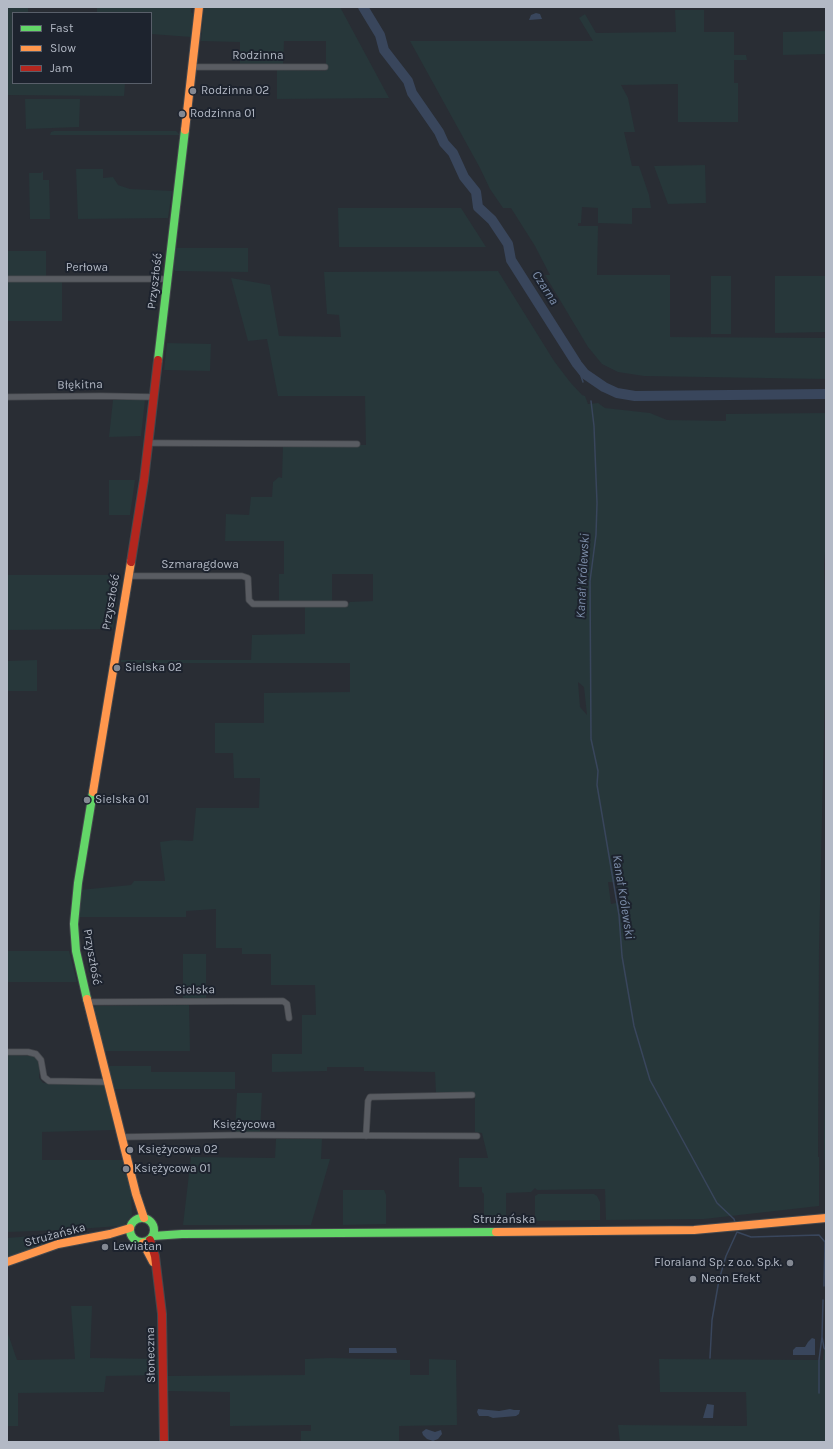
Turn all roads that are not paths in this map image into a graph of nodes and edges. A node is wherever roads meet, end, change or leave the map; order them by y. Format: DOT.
graph roads {
  1 [pos="199,7"];
  2 [pos="192,67"];
  3 [pos="324,67"];
  4 [pos="7,279"];
  5 [pos="168,279"];
  6 [pos="7,397"];
  7 [pos="154,397"];
  8 [pos="148,443"];
  9 [pos="357,444"];
  10 [pos="128,576"];
  11 [pos="345,604"];
  12 [pos="88,1002"];
  13 [pos="289,1018"];
  14 [pos="7,1052"];
  15 [pos="108,1082"];
  16 [pos="472,1095"];
  17 [pos="366,1136"];
  18 [pos="477,1136"];
  19 [pos="122,1137"];
  20 [pos="140,1218"];
  21 [pos="826,1218"];
  22 [pos="154,1227"];
  23 [pos="130,1232"];
  24 [pos="182,1234"];
  25 [pos="149,1239"];
  26 [pos="7,1262"];
  27 [pos="164,1442"];
  1 -- 2 [label="street, Przyszłość"];
  2 -- 3 [label="street, Rodzinna"];
  2 -- 5 [label="street, Przyszłość"];
  4 -- 5 [label="street, Perłowa"];
  5 -- 7 [label="street, Przyszłość"];
  6 -- 7 [label="street, Błękitna"];
  7 -- 8 [label="street, Przyszłość"];
  8 -- 9 [label="street"];
  8 -- 10 [label="street, Przyszłość"];
  10 -- 11 [label="street, Szmaragdowa"];
  10 -- 12 [label="street, Przyszłość"];
  12 -- 13 [label="street, Sielska"];
  12 -- 15 [label="street, Przyszłość"];
  14 -- 15 [label="street"];
  15 -- 19 [label="street, Przyszłość"];
  16 -- 17 [label="street"];
  17 -- 18 [label="street, Księżycowa"];
  17 -- 19 [label="street, Księżycowa"];
  19 -- 20 [label="street, Przyszłość"];
  20 -- 22 [label="street"];
  20 -- 23 [label="street"];
  21 -- 24 [label="street, Strużańska"];
  22 -- 24 [label="street, Strużańska"];
  22 -- 25 [label="street"];
  23 -- 25 [label="street"];
  23 -- 26 [label="street, Strużańska"];
  24 -- 25 [label="street, Strużańska"];
  25 -- 27 [label="street, Słoneczna"];
}
